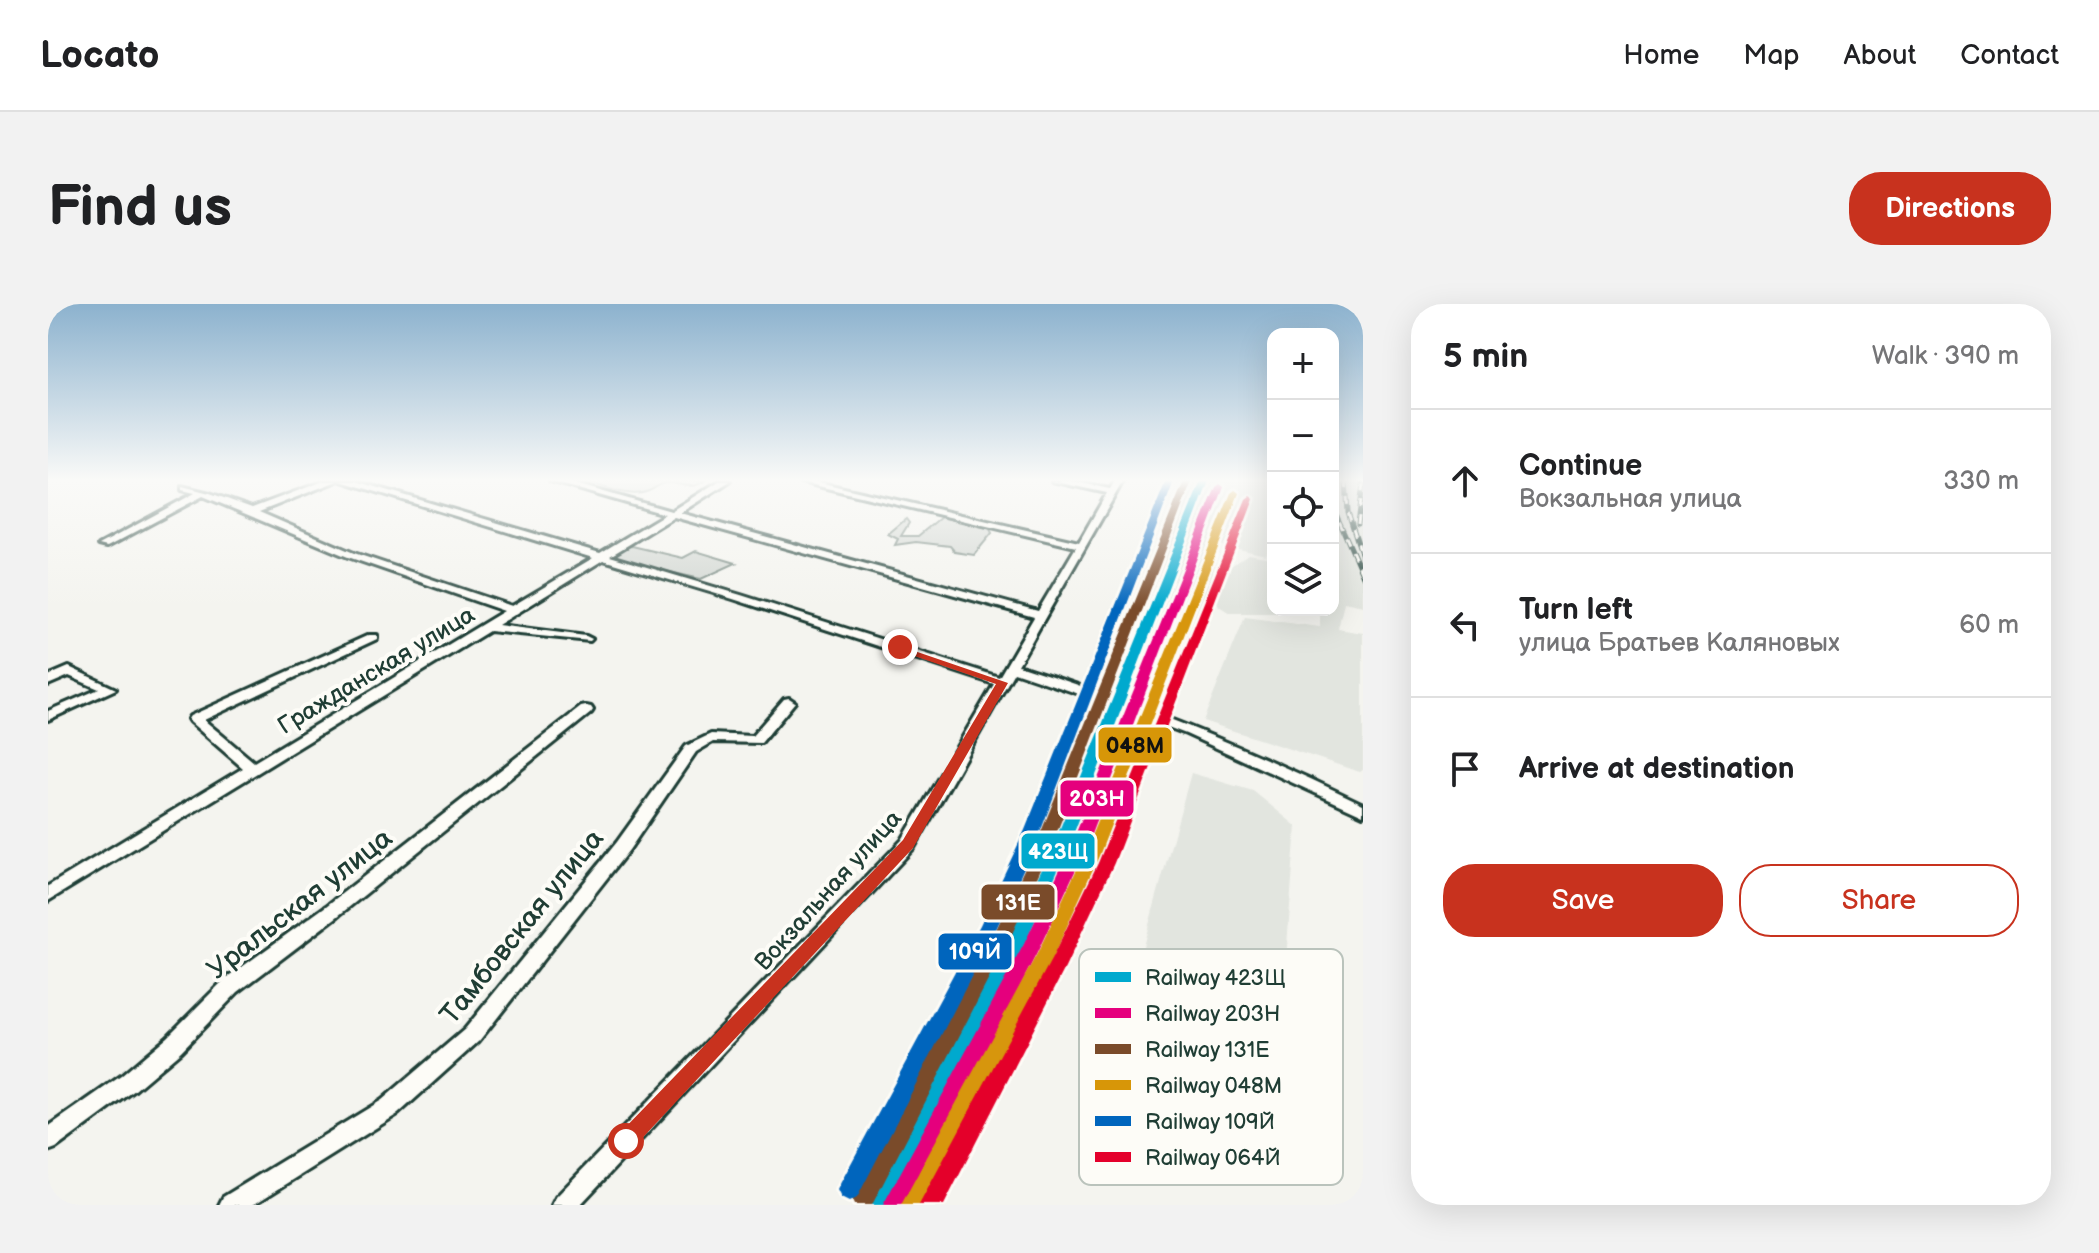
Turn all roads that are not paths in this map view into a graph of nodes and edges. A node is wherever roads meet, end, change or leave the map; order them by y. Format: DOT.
graph roads {
  1 [pos="145,523"];
  2 [pos="280,523"];
  3 [pos="486,523"];
  4 [pos="656,523"];
  5 [pos="708,523"];
  6 [pos="985,523"];
  7 [pos="1094,523"];
  8 [pos="104,545"];
  9 [pos="1081,545"];
  10 [pos="600,557"];
  11 [pos="514,611"];
  12 [pos="1040,615"];
  13 [pos="488,627"];
  14 [pos="373,637"];
  15 [pos="586,639"];
  16 [pos="1007,675"];
  17 [pos="48,681"];
  18 [pos="789,702"];
  19 [pos="586,710"];
  20 [pos="48,716"];
  21 [pos="254,770"];
  22 [pos="1363,810"];
  23 [pos="48,894"];
  24 [pos="48,1140"];
  25 [pos="231,1205"];
  26 [pos="564,1205"];
  1 -- 8 [label="street"];
  2 -- 11 [label="street"];
  3 -- 10 [label="street"];
  4 -- 10 [label="street, Гражданская улица"];
  5 -- 12 [label="street"];
  6 -- 9 [label="street"];
  7 -- 9 [label="street, Вокзальная улица"];
  9 -- 12 [label="street, Вокзальная улица"];
  10 -- 11 [label="street, Гражданская улица"];
  10 -- 16 [label="street"];
  11 -- 13 [label="street, Гражданская улица"];
  12 -- 16 [label="street, Вокзальная улица"];
  13 -- 15 [label="street"];
  13 -- 21 [label="street, Гражданская улица"];
  14 -- 21 [label="street"];
  16 -- 22 [label="street"];
  16 -- 26 [label="street, Вокзальная улица"];
  17 -- 20 [label="street"];
  18 -- 25 [label="street, Тамбовская улица"];
  19 -- 24 [label="street, Уральская улица"];
  21 -- 23 [label="street, Гражданская улица"];
}
